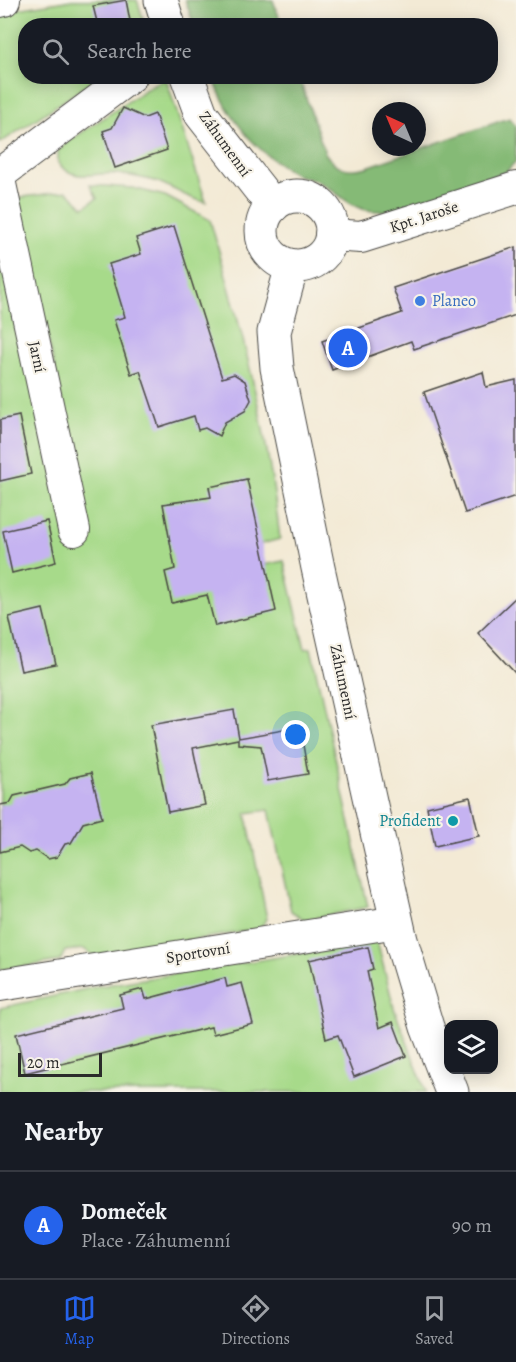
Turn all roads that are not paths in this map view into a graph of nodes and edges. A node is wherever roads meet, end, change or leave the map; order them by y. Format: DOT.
graph roads {
  1 [pos="161,0"];
  2 [pos="167,18"];
  3 [pos="120,84"];
  4 [pos="190,84"];
  5 [pos="0,174"];
  6 [pos="0,184"];
  7 [pos="516,188"];
  8 [pos="273,206"];
  9 [pos="331,235"];
  10 [pos="292,266"];
  11 [pos="74,530"];
  12 [pos="397,922"];
  13 [pos="0,985"];
  14 [pos="452,1092"];
  1 -- 2 [label="main road"];
  3 -- 5 [label="street"];
  4 -- 8 [label="main road, Záhumenní"];
  6 -- 11 [label="street, Jarní"];
  7 -- 9 [label="street, Kpt. Jaroše"];
  8 -- 9 [label="main road"];
  8 -- 10 [label="main road"];
  9 -- 10 [label="main road"];
  10 -- 12 [label="main road, Záhumenní"];
  12 -- 13 [label="street, Sportovní"];
  12 -- 14 [label="main road, Záhumenní"];
}
